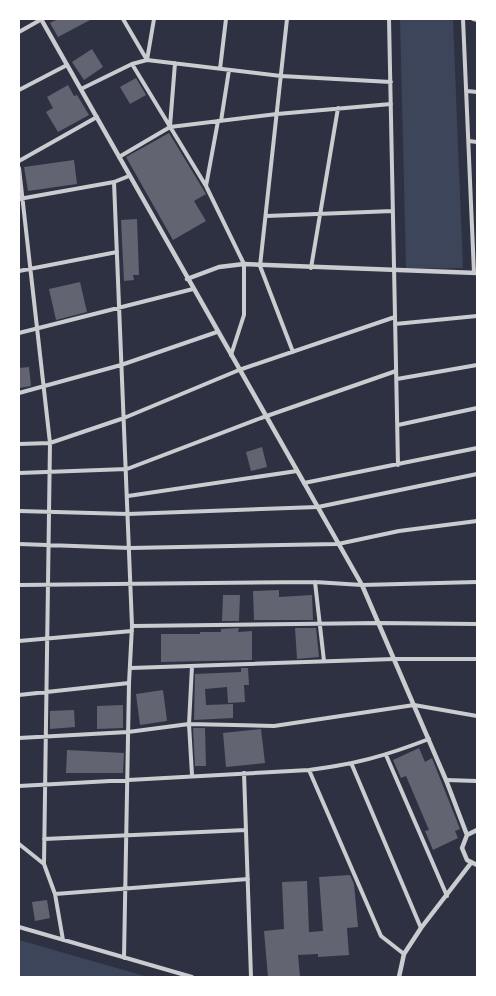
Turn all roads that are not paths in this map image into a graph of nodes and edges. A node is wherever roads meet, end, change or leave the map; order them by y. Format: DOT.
graph roads {
  1 [pos="42,19"];
  2 [pos="123,19"];
  3 [pos="154,19"];
  4 [pos="226,19"];
  5 [pos="288,19"];
  6 [pos="389,19"];
  7 [pos="463,19"];
  8 [pos="474,19"];
  9 [pos="477,20"];
  10 [pos="19,32"];
  11 [pos="147,60"];
  12 [pos="175,63"];
  13 [pos="132,64"];
  14 [pos="67,65"];
  15 [pos="220,69"];
  16 [pos="229,70"];
  17 [pos="281,76"];
  18 [pos="391,82"];
  19 [pos="81,89"];
  20 [pos="19,90"];
  21 [pos="467,91"];
  22 [pos="477,92"];
  23 [pos="391,104"];
  24 [pos="338,108"];
  25 [pos="277,114"];
  26 [pos="97,117"];
  27 [pos="219,121"];
  28 [pos="170,127"];
  29 [pos="470,141"];
  30 [pos="477,142"];
  31 [pos="119,157"];
  32 [pos="19,161"];
  33 [pos="19,168"];
  34 [pos="129,176"];
  35 [pos="114,182"];
  36 [pos="206,186"];
  37 [pos="20,199"];
  38 [pos="475,210"];
  39 [pos="393,211"];
  40 [pos="320,213"];
  41 [pos="266,216"];
  42 [pos="117,252"];
  43 [pos="244,264"];
  44 [pos="260,266"];
  45 [pos="311,268"];
  46 [pos="31,270"];
  47 [pos="19,271"];
  48 [pos="396,271"];
  49 [pos="476,273"];
  50 [pos="187,279"];
  51 [pos="193,289"];
  52 [pos="120,308"];
  53 [pos="477,316"];
  54 [pos="395,318"];
  55 [pos="396,324"];
  56 [pos="38,328"];
  57 [pos="218,332"];
  58 [pos="19,334"];
  59 [pos="293,352"];
  60 [pos="231,355"];
  61 [pos="121,365"];
  62 [pos="477,365"];
  63 [pos="239,370"];
  64 [pos="396,371"];
  65 [pos="396,379"];
  66 [pos="43,386"];
  67 [pos="19,393"];
  68 [pos="477,408"];
  69 [pos="266,416"];
  70 [pos="124,418"];
  71 [pos="398,425"];
  72 [pos="50,442"];
  73 [pos="19,444"];
  74 [pos="477,448"];
  75 [pos="398,465"];
  76 [pos="126,469"];
  77 [pos="297,471"];
  78 [pos="50,472"];
  79 [pos="19,473"];
  80 [pos="477,474"];
  81 [pos="304,483"];
  82 [pos="128,496"];
  83 [pos="318,507"];
  84 [pos="19,511"];
  85 [pos="50,512"];
  86 [pos="128,514"];
  87 [pos="477,521"];
  88 [pos="19,544"];
  89 [pos="338,544"];
  90 [pos="50,545"];
  91 [pos="130,548"];
  92 [pos="131,582"];
  93 [pos="315,582"];
  94 [pos="477,582"];
  95 [pos="49,583"];
  96 [pos="19,585"];
  97 [pos="362,585"];
  98 [pos="378,623"];
  99 [pos="320,624"];
  100 [pos="477,624"];
  101 [pos="132,628"];
  102 [pos="47,639"];
  103 [pos="19,641"];
  104 [pos="394,659"];
  105 [pos="477,659"];
  106 [pos="324,661"];
  107 [pos="192,666"];
  108 [pos="131,668"];
  109 [pos="129,683"];
  110 [pos="47,692"];
  111 [pos="19,695"];
  112 [pos="414,705"];
  113 [pos="477,716"];
  114 [pos="189,724"];
  115 [pos="128,732"];
  116 [pos="46,737"];
  117 [pos="19,738"];
  118 [pos="429,739"];
  119 [pos="386,755"];
  120 [pos="352,765"];
  121 [pos="309,770"];
  122 [pos="244,773"];
  123 [pos="192,775"];
  124 [pos="127,778"];
  125 [pos="446,780"];
  126 [pos="477,780"];
  127 [pos="45,784"];
  128 [pos="19,786"];
  129 [pos="246,830"];
  130 [pos="477,830"];
  131 [pos="126,835"];
  132 [pos="467,835"];
  133 [pos="44,839"];
  134 [pos="19,844"];
  135 [pos="471,863"];
  136 [pos="44,864"];
  137 [pos="477,865"];
  138 [pos="248,879"];
  139 [pos="125,888"];
  140 [pos="55,894"];
  141 [pos="447,897"];
  142 [pos="19,927"];
  143 [pos="421,928"];
  144 [pos="63,940"];
  145 [pos="404,954"];
  146 [pos="124,958"];
  147 [pos="192,977"];
  148 [pos="251,977"];
  149 [pos="398,977"];
  1 -- 10 [label="street"];
  1 -- 14 [label="street"];
  2 -- 11 [label="street"];
  3 -- 11 [label="street"];
  4 -- 15 [label="street"];
  5 -- 17 [label="street"];
  6 -- 18 [label="street"];
  7 -- 21 [label="street"];
  8 -- 9 [label="street"];
  11 -- 12 [label="street"];
  11 -- 13 [label="street"];
  12 -- 15 [label="street"];
  12 -- 28 [label="street"];
  13 -- 19 [label="street"];
  13 -- 28 [label="street"];
  14 -- 19 [label="street"];
  14 -- 20 [label="street"];
  15 -- 16 [label="street"];
  16 -- 17 [label="street"];
  16 -- 27 [label="street"];
  17 -- 18 [label="street"];
  17 -- 25 [label="street"];
  18 -- 23 [label="street"];
  19 -- 26 [label="street"];
  21 -- 22 [label="street"];
  21 -- 29 [label="street"];
  23 -- 24 [label="street"];
  23 -- 39 [label="street"];
  24 -- 25 [label="street"];
  24 -- 40 [label="street"];
  25 -- 27 [label="street"];
  25 -- 41 [label="street"];
  26 -- 31 [label="street"];
  26 -- 32 [label="street"];
  27 -- 28 [label="street"];
  27 -- 36 [label="street"];
  28 -- 31 [label="street"];
  28 -- 36 [label="street"];
  29 -- 30 [label="street"];
  29 -- 38 [label="street"];
  31 -- 34 [label="street"];
  33 -- 37 [label="street"];
  34 -- 35 [label="street"];
  34 -- 50 [label="street"];
  35 -- 37 [label="street"];
  35 -- 42 [label="street"];
  36 -- 43 [label="street"];
  37 -- 46 [label="street"];
  38 -- 49 [label="street"];
  39 -- 40 [label="street"];
  39 -- 48 [label="street"];
  40 -- 41 [label="street"];
  40 -- 45 [label="street"];
  41 -- 44 [label="street"];
  42 -- 46 [label="street"];
  42 -- 52 [label="street"];
  43 -- 44 [label="street"];
  43 -- 50 [label="street"];
  43 -- 60 [label="street"];
  44 -- 45 [label="street"];
  44 -- 59 [label="street"];
  45 -- 48 [label="street"];
  46 -- 47 [label="street"];
  46 -- 56 [label="street"];
  48 -- 49 [label="street"];
  48 -- 54 [label="street"];
  50 -- 51 [label="street"];
  51 -- 52 [label="street"];
  51 -- 57 [label="street"];
  52 -- 56 [label="street"];
  52 -- 61 [label="street"];
  53 -- 55 [label="street"];
  54 -- 55 [label="street"];
  54 -- 59 [label="street"];
  55 -- 64 [label="street"];
  56 -- 58 [label="street"];
  56 -- 66 [label="street"];
  57 -- 60 [label="street"];
  57 -- 61 [label="street"];
  59 -- 63 [label="street"];
  60 -- 63 [label="street"];
  61 -- 66 [label="street"];
  61 -- 70 [label="street"];
  62 -- 65 [label="street"];
  63 -- 69 [label="street"];
  63 -- 70 [label="street"];
  64 -- 65 [label="street"];
  64 -- 69 [label="street"];
  65 -- 71 [label="street"];
  66 -- 67 [label="street"];
  66 -- 72 [label="street"];
  68 -- 71 [label="street"];
  69 -- 76 [label="street"];
  69 -- 77 [label="street"];
  70 -- 72 [label="street"];
  70 -- 76 [label="street"];
  71 -- 75 [label="street"];
  72 -- 73 [label="street"];
  72 -- 78 [label="street"];
  74 -- 75 [label="street"];
  75 -- 81 [label="street"];
  76 -- 78 [label="street"];
  76 -- 82 [label="street"];
  77 -- 81 [label="street"];
  77 -- 82 [label="street"];
  78 -- 79 [label="street"];
  78 -- 85 [label="street"];
  80 -- 83 [label="street"];
  81 -- 83 [label="street"];
  82 -- 86 [label="street"];
  83 -- 86 [label="street"];
  83 -- 89 [label="street"];
  84 -- 85 [label="street"];
  85 -- 86 [label="street"];
  85 -- 90 [label="street"];
  86 -- 91 [label="street"];
  87 -- 89 [label="street"];
  88 -- 90 [label="street"];
  89 -- 91 [label="street"];
  89 -- 97 [label="street"];
  90 -- 91 [label="street"];
  90 -- 95 [label="street"];
  91 -- 92 [label="street"];
  92 -- 93 [label="street"];
  92 -- 95 [label="street"];
  92 -- 101 [label="street"];
  93 -- 97 [label="street"];
  93 -- 99 [label="street"];
  94 -- 97 [label="street"];
  95 -- 96 [label="street"];
  95 -- 102 [label="street"];
  97 -- 98 [label="street"];
  98 -- 99 [label="street"];
  98 -- 100 [label="street"];
  98 -- 104 [label="street"];
  99 -- 101 [label="street"];
  99 -- 106 [label="street"];
  101 -- 102 [label="street"];
  101 -- 108 [label="street"];
  102 -- 103 [label="street"];
  102 -- 110 [label="street"];
  104 -- 105 [label="street"];
  104 -- 106 [label="street"];
  104 -- 112 [label="street"];
  106 -- 107 [label="street"];
  107 -- 108 [label="street"];
  107 -- 114 [label="street"];
  108 -- 109 [label="street"];
  109 -- 110 [label="street"];
  109 -- 115 [label="street"];
  110 -- 111 [label="street"];
  110 -- 116 [label="street"];
  112 -- 113 [label="street"];
  112 -- 114 [label="street"];
  112 -- 118 [label="street"];
  114 -- 115 [label="street"];
  114 -- 123 [label="street"];
  115 -- 116 [label="street"];
  115 -- 124 [label="street"];
  116 -- 117 [label="street"];
  116 -- 127 [label="street"];
  118 -- 119 [label="street"];
  118 -- 125 [label="street"];
  119 -- 120 [label="street"];
  119 -- 141 [label="street"];
  120 -- 121 [label="street"];
  120 -- 143 [label="street"];
  121 -- 122 [label="street"];
  121 -- 145 [label="street"];
  122 -- 123 [label="street"];
  122 -- 129 [label="street"];
  123 -- 124 [label="street"];
  124 -- 127 [label="street"];
  124 -- 131 [label="street"];
  125 -- 126 [label="street"];
  125 -- 132 [label="street"];
  127 -- 128 [label="street"];
  127 -- 133 [label="street"];
  129 -- 131 [label="street"];
  129 -- 138 [label="street"];
  130 -- 132 [label="street"];
  131 -- 133 [label="street"];
  131 -- 139 [label="street"];
  132 -- 135 [label="street"];
  133 -- 136 [label="street"];
  134 -- 136 [label="street"];
  135 -- 137 [label="street"];
  135 -- 141 [label="street"];
  136 -- 140 [label="street"];
  138 -- 139 [label="street"];
  138 -- 148 [label="street"];
  139 -- 140 [label="street"];
  139 -- 146 [label="street"];
  140 -- 144 [label="street"];
  141 -- 143 [label="street"];
  142 -- 144 [label="street"];
  143 -- 145 [label="street"];
  144 -- 146 [label="street"];
  145 -- 149 [label="street"];
  146 -- 147 [label="street"];
}
